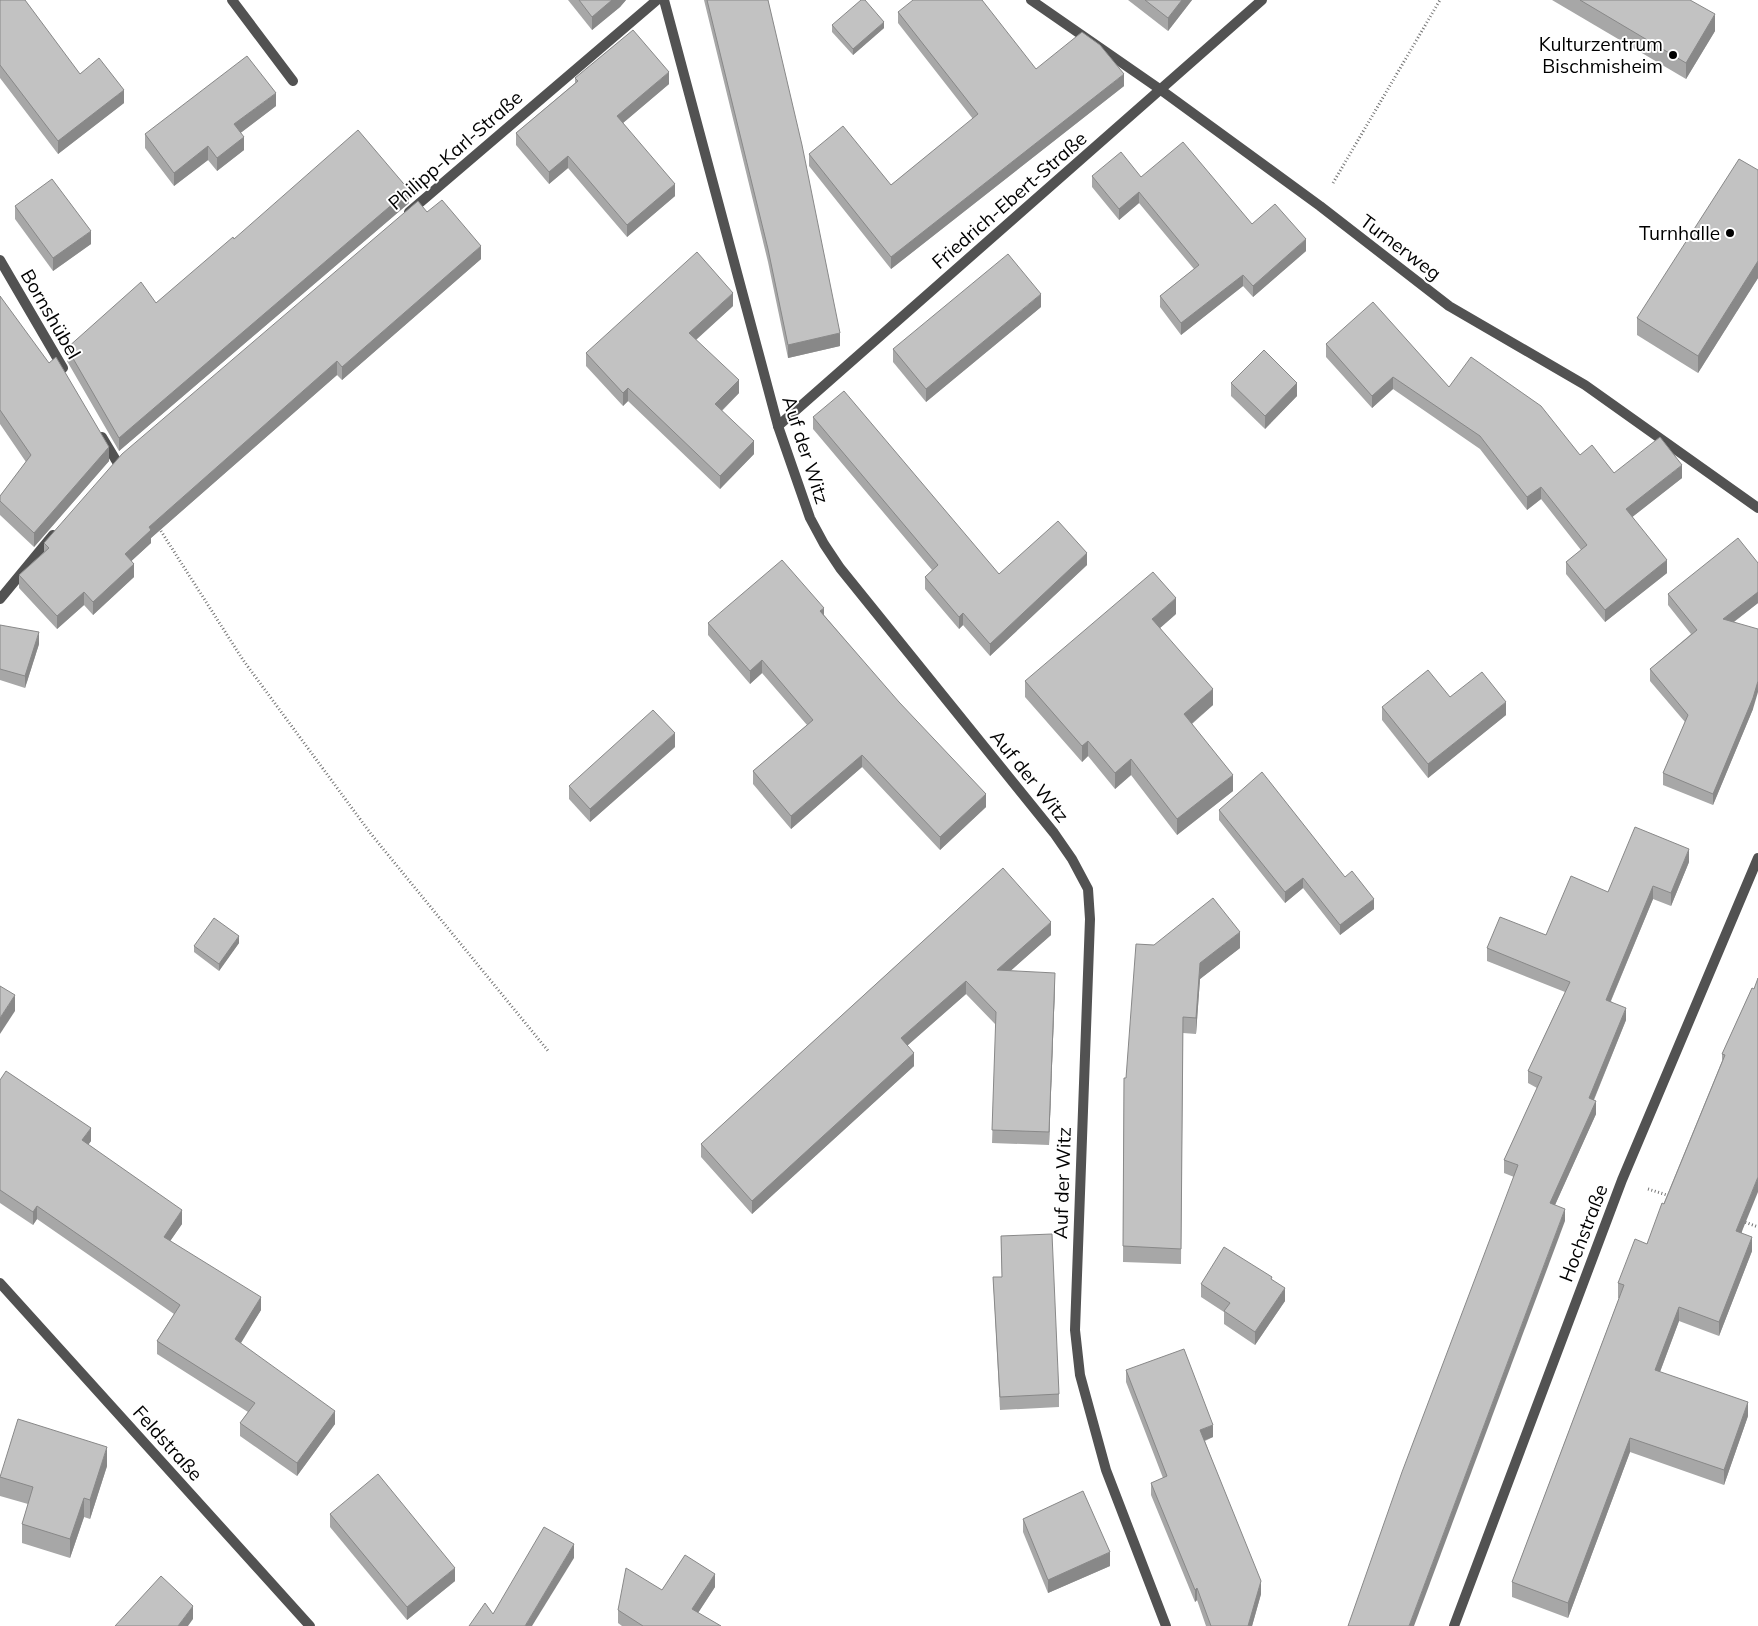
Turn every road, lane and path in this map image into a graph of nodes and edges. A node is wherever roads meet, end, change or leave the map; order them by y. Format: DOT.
graph roads {
  1 [pos="232,0"];
  2 [pos="657,0"];
  3 [pos="664,0"];
  4 [pos="1031,0"];
  5 [pos="1262,0"];
  6 [pos="1440,0"];
  7 [pos="293,81"];
  8 [pos="1160,90"];
  9 [pos="1320,206"];
  10 [pos="402,218"];
  11 [pos="0,260"];
  12 [pos="68,378"];
  13 [pos="778,426"];
  14 [pos="98,429"];
  15 [pos="117,463"];
  16 [pos="1758,508"];
  17 [pos="154,520"];
  18 [pos="58,530"];
  19 [pos="0,599"];
  20 [pos="1758,858"];
  21 [pos="549,1052"];
  22 [pos="1622,1180"];
  23 [pos="1677,1199"];
  24 [pos="1740,1221"];
  25 [pos="1758,1227"];
  26 [pos="0,1283"];
  27 [pos="310,1626"];
  28 [pos="1166,1626"];
  29 [pos="1454,1626"];
  1 -- 7 [label="street"];
  2 -- 10 [label="street, Philipp-Karl-Straße"];
  3 -- 13 [label="street, Auf der Witz"];
  4 -- 8 [label="street, Turnerweg"];
  5 -- 8 [label="street, Friedrich-Ebert-Straße"];
  6 -- 9 [label="path"];
  8 -- 9 [label="street, Turnerweg"];
  8 -- 13 [label="street, Friedrich-Ebert-Straße"];
  9 -- 16 [label="street, Turnerweg"];
  11 -- 12 [label="street, Bornshübel"];
  13 -- 28 [label="street, Auf der Witz"];
  14 -- 15 [label="street"];
  17 -- 21 [label="path"];
  18 -- 19 [label="street"];
  20 -- 22 [label="street, Hochstraße"];
  22 -- 23 [label="path"];
  22 -- 29 [label="street, Hochstraße"];
  24 -- 25 [label="path"];
  26 -- 27 [label="street, Feldstraße"];
}
